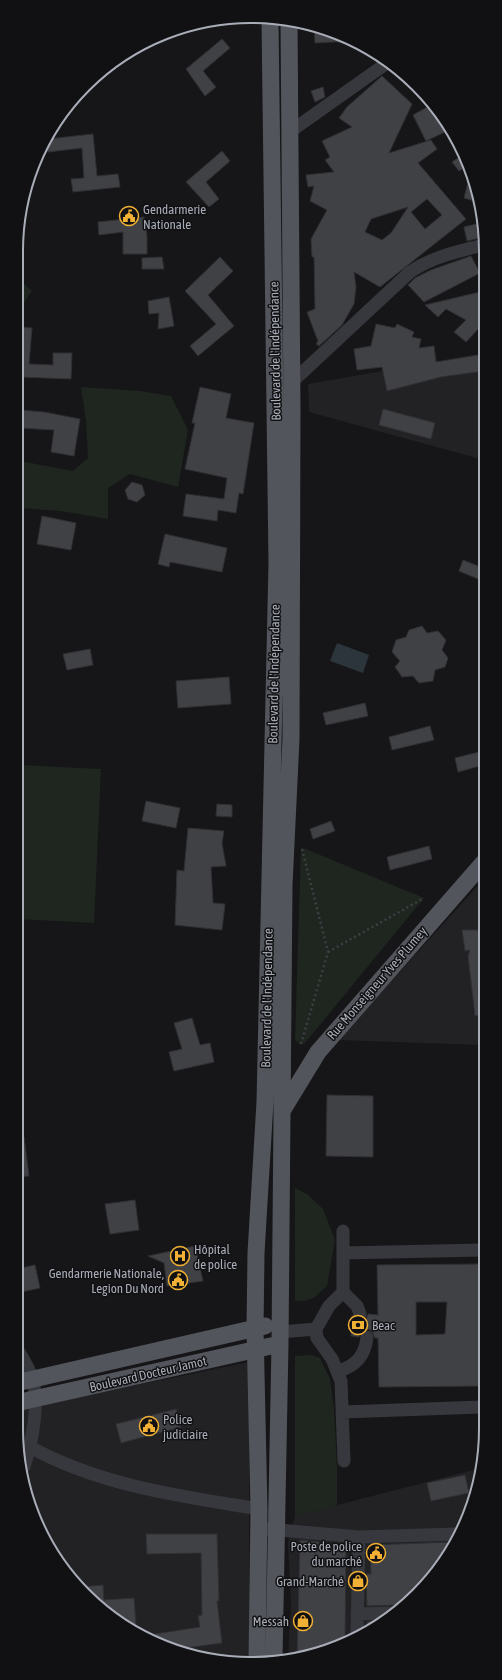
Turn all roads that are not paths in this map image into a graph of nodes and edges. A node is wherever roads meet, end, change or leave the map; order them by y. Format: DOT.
graph roads {
  1 [pos="270,24"];
  2 [pos="290,26"];
  3 [pos="383,65"];
  4 [pos="291,131"];
  5 [pos="479,246"];
  6 [pos="292,382"];
  7 [pos="479,867"];
  8 [pos="282,1111"];
  9 [pos="261,1162"];
  10 [pos="343,1231"];
  11 [pos="479,1250"];
  12 [pos="343,1253"];
  13 [pos="343,1292"];
  14 [pos="360,1314"];
  15 [pos="255,1328"];
  16 [pos="316,1329"];
  17 [pos="280,1333"];
  18 [pos="367,1337"];
  19 [pos="256,1349"];
  20 [pos="23,1360"];
  21 [pos="338,1371"];
  22 [pos="33,1379"];
  23 [pos="23,1381"];
  24 [pos="36,1399"];
  25 [pos="23,1402"];
  26 [pos="479,1407"];
  27 [pos="342,1412"];
  28 [pos="30,1447"];
  29 [pos="344,1461"];
  30 [pos="25,1462"];
  31 [pos="259,1509"];
  32 [pos="257,1528"];
  33 [pos="277,1530"];
  34 [pos="453,1534"];
  35 [pos="359,1537"];
  36 [pos="386,1613"];
  37 [pos="357,1614"];
  38 [pos="357,1630"];
  39 [pos="274,1656"];
  40 [pos="257,1657"];
  1 -- 9 [label="main road, Boulevard de l'Indépendance"];
  2 -- 4 [label="main road, Boulevard de l'Indépendance"];
  3 -- 4 [label="street"];
  4 -- 6 [label="main road, Boulevard de l'Indépendance"];
  5 -- 6 [label="street"];
  6 -- 8 [label="main road, Boulevard de l'Indépendance"];
  7 -- 8 [label="main road, Rue Monseigneur Yves Plumey"];
  8 -- 9 [label="main road"];
  8 -- 17 [label="main road, Boulevard de l'Indépendance"];
  9 -- 15 [label="main road, Boulevard de l'Indépendance"];
  10 -- 12 [label="street"];
  11 -- 12 [label="street"];
  12 -- 13 [label="street"];
  13 -- 14 [label="street"];
  13 -- 16 [label="street"];
  15 -- 17 [label="main road, Boulevard Docteur Jamot"];
  15 -- 19 [label="main road, Boulevard de l'Indépendance"];
  15 -- 22 [label="main road, Boulevard Docteur Jamot"];
  16 -- 17 [label="street"];
  16 -- 21 [label="street"];
  17 -- 19 [label="main road, Boulevard Docteur Jamot"];
  17 -- 33 [label="main road, Boulevard de l'Indépendance"];
  18 -- 21 [label="street"];
  19 -- 24 [label="main road, Boulevard Docteur Jamot"];
  19 -- 31 [label="main road, Boulevard de l'Indépendance"];
  20 -- 22 [label="street"];
  21 -- 27 [label="street"];
  22 -- 23 [label="main road, Boulevard Docteur Jamot"];
  22 -- 24 [label="street"];
  24 -- 25 [label="main road, Boulevard Docteur Jamot"];
  24 -- 28 [label="street"];
  26 -- 27 [label="street"];
  27 -- 29 [label="street"];
  28 -- 30 [label="street"];
  28 -- 31 [label="street"];
  31 -- 32 [label="main road, Boulevard de l'Indépendance"];
  32 -- 33 [label="street"];
  32 -- 40 [label="main road, Boulevard de l'Indépendance"];
  33 -- 35 [label="street"];
  33 -- 39 [label="main road, Boulevard de l'Indépendance"];
  34 -- 35 [label="street"];
  35 -- 37 [label="street"];
  36 -- 37 [label="street"];
  37 -- 38 [label="street"];
}
